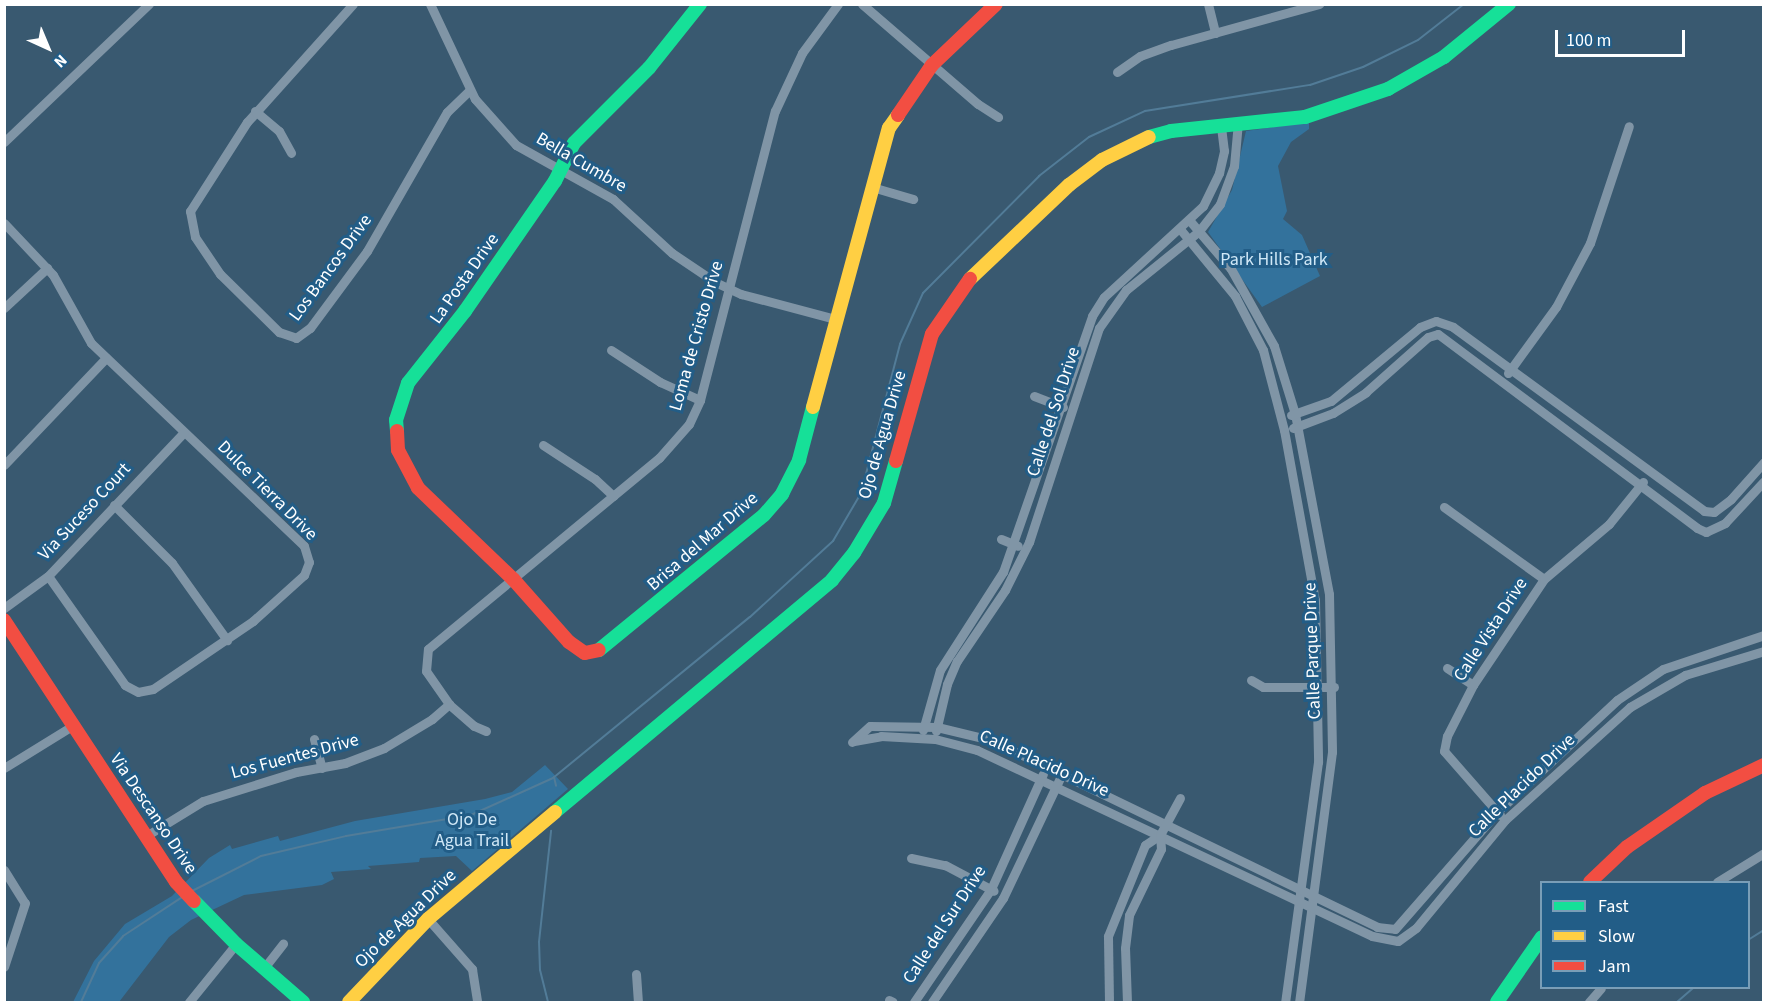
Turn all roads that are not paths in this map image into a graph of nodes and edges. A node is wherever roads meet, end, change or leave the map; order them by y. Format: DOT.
graph roads {
  1 [pos="149,4"];
  2 [pos="353,4"];
  3 [pos="430,4"];
  4 [pos="700,4"];
  5 [pos="838,4"];
  6 [pos="862,4"];
  7 [pos="996,4"];
  8 [pos="1208,4"];
  9 [pos="1319,4"];
  10 [pos="1509,4"];
  11 [pos="1215,33"];
  12 [pos="932,65"];
  13 [pos="1117,72"];
  14 [pos="470,90"];
  15 [pos="255,111"];
  16 [pos="998,117"];
  17 [pos="1238,122"];
  18 [pos="1221,125"];
  19 [pos="1629,126"];
  20 [pos="4,142"];
  21 [pos="291,153"];
  22 [pos="560,169"];
  23 [pos="872,187"];
  24 [pos="913,199"];
  25 [pos="1190,221"];
  26 [pos="4,223"];
  27 [pos="1180,229"];
  28 [pos="1199,231"];
  29 [pos="1189,238"];
  30 [pos="1144,260"];
  31 [pos="47,268"];
  32 [pos="1151,268"];
  33 [pos="728,289"];
  34 [pos="1244,289"];
  35 [pos="1235,296"];
  36 [pos="4,308"];
  37 [pos="835,319"];
  38 [pos="1436,321"];
  39 [pos="1437,334"];
  40 [pos="1274,346"];
  41 [pos="611,350"];
  42 [pos="1263,350"];
  43 [pos="106,358"];
  44 [pos="1510,370"];
  45 [pos="1362,380"];
  46 [pos="1503,380"];
  47 [pos="1370,389"];
  48 [pos="1034,396"];
  49 [pos="700,399"];
  50 [pos="1058,406"];
  51 [pos="1071,410"];
  52 [pos="1295,414"];
  53 [pos="1282,417"];
  54 [pos="1578,421"];
  55 [pos="1296,428"];
  56 [pos="1284,430"];
  57 [pos="1570,431"];
  58 [pos="183,433"];
  59 [pos="543,445"];
  60 [pos="1764,462"];
  61 [pos="4,465"];
  62 [pos="1649,473"];
  63 [pos="1764,481"];
  64 [pos="1640,485"];
  65 [pos="613,496"];
  66 [pos="114,505"];
  67 [pos="1443,507"];
  68 [pos="1709,512"];
  69 [pos="1713,529"];
  70 [pos="1001,540"];
  71 [pos="1014,544"];
  72 [pos="1025,549"];
  73 [pos="1321,549"];
  74 [pos="1306,552"];
  75 [pos="48,576"];
  76 [pos="513,579"];
  77 [pos="1544,579"];
  78 [pos="4,608"];
  79 [pos="4,620"];
  80 [pos="976,623"];
  81 [pos="1764,635"];
  82 [pos="227,640"];
  83 [pos="1764,651"];
  84 [pos="1682,662"];
  85 [pos="1447,668"];
  86 [pos="1685,675"];
  87 [pos="1251,681"];
  88 [pos="1473,686"];
  89 [pos="1334,687"];
  90 [pos="1317,688"];
  91 [pos="449,704"];
  92 [pos="72,726"];
  93 [pos="924,727"];
  94 [pos="937,728"];
  95 [pos="1588,728"];
  96 [pos="486,731"];
  97 [pos="1596,738"];
  98 [pos="314,739"];
  99 [pos="922,739"];
  100 [pos="935,739"];
  101 [pos="1764,765"];
  102 [pos="1047,766"];
  103 [pos="4,768"];
  104 [pos="322,768"];
  105 [pos="1062,774"];
  106 [pos="1041,778"];
  107 [pos="1057,785"];
  108 [pos="1314,790"];
  109 [pos="1329,793"];
  110 [pos="1180,798"];
  111 [pos="1497,812"];
  112 [pos="1505,820"];
  113 [pos="1166,824"];
  114 [pos="1160,835"];
  115 [pos="146,836"];
  116 [pos="1764,853"];
  117 [pos="911,858"];
  118 [pos="1246,863"];
  119 [pos="4,870"];
  120 [pos="1242,873"];
  121 [pos="1591,881"];
  122 [pos="1719,881"];
  123 [pos="991,889"];
  124 [pos="1301,896"];
  125 [pos="1314,897"];
  126 [pos="1003,898"];
  127 [pos="1313,908"];
  128 [pos="428,919"];
  129 [pos="1395,928"];
  130 [pos="1540,940"];
  131 [pos="1398,941"];
  132 [pos="236,944"];
  133 [pos="283,944"];
  134 [pos="1292,954"];
  135 [pos="1305,956"];
  136 [pos="4,968"];
  137 [pos="264,968"];
  138 [pos="636,974"];
  139 [pos="1126,988"];
  140 [pos="1108,989"];
  141 [pos="1599,989"];
  142 [pos="189,1002"];
  143 [pos="303,1002"];
  144 [pos="349,1002"];
  145 [pos="477,1002"];
  146 [pos="638,1002"];
  147 [pos="914,1002"];
  148 [pos="932,1002"];
  149 [pos="1109,1002"];
  150 [pos="1126,1002"];
  151 [pos="1285,1002"];
  152 [pos="1299,1002"];
  153 [pos="1497,1002"];
  154 [pos="1589,1002"];
  1 -- 20 [label="street"];
  2 -- 15 [label="street, Los Bancos Drive"];
  3 -- 14 [label="street, Bella Cumbre"];
  4 -- 22 [label="street, La Posta Drive"];
  5 -- 33 [label="street, Loma de Cristo Drive"];
  6 -- 12 [label="street"];
  7 -- 12 [label="street, Brisa del Mar Drive"];
  8 -- 11 [label="street"];
  9 -- 11 [label="street"];
  10 -- 17 [label="street, Ojo de Agua Drive"];
  11 -- 13 [label="street"];
  12 -- 16 [label="street"];
  12 -- 23 [label="street, Brisa del Mar Drive"];
  14 -- 15 [label="street, Los Bancos Drive"];
  14 -- 22 [label="street, Bella Cumbre"];
  15 -- 21 [label="street"];
  17 -- 18 [label="street, Ojo de Agua Drive"];
  17 -- 28 [label="street, Calle del Sol Drive"];
  18 -- 25 [label="street, Calle del Sol Drive"];
  18 -- 128 [label="street, Ojo de Agua Drive"];
  19 -- 44 [label="street"];
  22 -- 33 [label="street, Bella Cumbre"];
  22 -- 76 [label="street, La Posta Drive"];
  23 -- 24 [label="street"];
  23 -- 37 [label="street, Brisa del Mar Drive"];
  25 -- 27 [label="street, Calle del Sol Drive"];
  25 -- 28 [label="street, Calle Parque Drive"];
  26 -- 31 [label="street, Dulce Tierra Drive"];
  27 -- 29 [label="street, Calle Parque Drive"];
  27 -- 30 [label="street, Calle del Sol Drive"];
  28 -- 29 [label="street, Calle del Sol Drive"];
  28 -- 34 [label="street, Calle Parque Drive"];
  29 -- 32 [label="street, Calle del Sol Drive"];
  29 -- 35 [label="street, Calle Parque Drive"];
  30 -- 32 [label="street"];
  30 -- 50 [label="street, Calle del Sol Drive"];
  31 -- 36 [label="street"];
  31 -- 43 [label="street, Dulce Tierra Drive"];
  32 -- 51 [label="street, Calle del Sol Drive"];
  33 -- 37 [label="street, Bella Cumbre"];
  33 -- 49 [label="street, Loma de Cristo Drive"];
  34 -- 35 [label="street"];
  34 -- 40 [label="street, Calle Parque Drive"];
  35 -- 42 [label="street, Calle Parque Drive"];
  37 -- 76 [label="street, Brisa del Mar Drive"];
  38 -- 39 [label="street"];
  38 -- 44 [label="street"];
  38 -- 45 [label="street"];
  39 -- 46 [label="street"];
  39 -- 47 [label="street"];
  40 -- 42 [label="street"];
  40 -- 52 [label="street, Calle Parque Drive"];
  41 -- 49 [label="street"];
  42 -- 53 [label="street, Calle Parque Drive"];
  43 -- 58 [label="street, Dulce Tierra Drive"];
  43 -- 61 [label="street"];
  44 -- 46 [label="street"];
  44 -- 54 [label="street"];
  45 -- 47 [label="street"];
  45 -- 52 [label="street"];
  46 -- 57 [label="street"];
  47 -- 55 [label="street"];
  48 -- 50 [label="street"];
  49 -- 65 [label="street, Loma de Cristo Drive"];
  50 -- 51 [label="street"];
  50 -- 71 [label="street, Calle del Sol Drive"];
  51 -- 72 [label="street, Calle del Sol Drive"];
  52 -- 53 [label="street"];
  52 -- 55 [label="street, Calle Parque Drive"];
  53 -- 56 [label="street, Calle Parque Drive"];
  54 -- 57 [label="street"];
  54 -- 62 [label="street"];
  55 -- 56 [label="street"];
  55 -- 73 [label="street, Calle Parque Drive"];
  56 -- 74 [label="street, Calle Parque Drive"];
  57 -- 64 [label="street"];
  58 -- 66 [label="street, Via Suceso Court"];
  58 -- 82 [label="street, Dulce Tierra Drive"];
  59 -- 65 [label="street"];
  60 -- 68 [label="street"];
  62 -- 64 [label="street, Calle Vista Drive"];
  62 -- 68 [label="street"];
  63 -- 69 [label="street"];
  64 -- 69 [label="street"];
  64 -- 77 [label="street, Calle Vista Drive"];
  65 -- 76 [label="street, Loma de Cristo Drive"];
  66 -- 75 [label="street, Via Suceso Court"];
  66 -- 82 [label="street"];
  67 -- 77 [label="street"];
  68 -- 69 [label="street"];
  70 -- 71 [label="street"];
  71 -- 72 [label="street"];
  71 -- 80 [label="street, Calle del Sol Drive"];
  72 -- 80 [label="street, Calle del Sol Drive"];
  73 -- 74 [label="street"];
  73 -- 89 [label="street, Calle Parque Drive"];
  74 -- 90 [label="street, Calle Parque Drive"];
  75 -- 78 [label="street, Via Suceso Court"];
  75 -- 82 [label="street, Dulce Tierra Drive"];
  76 -- 91 [label="street, Loma de Cristo Drive"];
  77 -- 88 [label="street, Calle Vista Drive"];
  79 -- 92 [label="street, Via Descanso Drive"];
  80 -- 93 [label="street, Calle del Sol Drive"];
  80 -- 94 [label="street, Calle del Sol Drive"];
  81 -- 84 [label="street, Calle Placido Drive"];
  83 -- 86 [label="street, Calle Placido Drive"];
  84 -- 86 [label="street"];
  84 -- 95 [label="street, Calle Placido Drive"];
  85 -- 88 [label="street"];
  86 -- 97 [label="street, Calle Placido Drive"];
  87 -- 90 [label="street"];
  88 -- 111 [label="street, Calle Vista Drive"];
  89 -- 90 [label="street"];
  89 -- 109 [label="street, Calle Parque Drive"];
  90 -- 108 [label="street, Calle Parque Drive"];
  91 -- 96 [label="street, Loma de Cristo Drive"];
  91 -- 104 [label="street, Los Fuentes Drive"];
  92 -- 103 [label="street"];
  92 -- 115 [label="street, Via Descanso Drive"];
  93 -- 94 [label="street, Calle Placido Drive"];
  93 -- 99 [label="street, Calle del Sol Drive"];
  93 -- 99 [label="street, Calle Placido Drive"];
  94 -- 100 [label="street, Calle del Sol Drive"];
  94 -- 102 [label="street, Calle Placido Drive"];
  95 -- 97 [label="street"];
  95 -- 111 [label="street, Calle Placido Drive"];
  97 -- 112 [label="street, Calle Placido Drive"];
  98 -- 104 [label="street"];
  99 -- 100 [label="street, Calle Placido Drive"];
  100 -- 106 [label="street, Calle Placido Drive"];
  101 -- 121 [label="street"];
  102 -- 105 [label="street, Calle Placido Drive"];
  102 -- 106 [label="street, Calle del Sur Drive"];
  104 -- 115 [label="street, Los Fuentes Drive"];
  105 -- 107 [label="street, Calle del Sur Drive"];
  105 -- 113 [label="street, Calle Placido Drive"];
  106 -- 107 [label="street, Calle Placido Drive"];
  106 -- 123 [label="street, Calle del Sur Drive"];
  107 -- 114 [label="street, Calle Placido Drive"];
  107 -- 126 [label="street, Calle del Sur Drive"];
  108 -- 109 [label="street"];
  108 -- 124 [label="street, Calle Parque Drive"];
  109 -- 125 [label="street, Calle Parque Drive"];
  110 -- 113 [label="street"];
  111 -- 112 [label="street, Calle Vista Drive"];
  111 -- 129 [label="street, Calle Placido Drive"];
  112 -- 131 [label="street, Calle Placido Drive"];
  113 -- 114 [label="street"];
  113 -- 118 [label="street, Calle Placido Drive"];
  114 -- 120 [label="street, Calle Placido Drive"];
  114 -- 139 [label="street"];
  114 -- 140 [label="street"];
  115 -- 132 [label="street, Via Descanso Drive"];
  116 -- 122 [label="street"];
  117 -- 123 [label="street"];
  118 -- 120 [label="street"];
  118 -- 124 [label="street, Calle Placido Drive"];
  119 -- 136 [label="street"];
  120 -- 124 [label="street, Calle Placido Drive"];
  123 -- 126 [label="street"];
  123 -- 147 [label="street, Calle del Sur Drive"];
  124 -- 125 [label="street, Calle Placido Drive"];
  124 -- 127 [label="street, Calle Placido Drive"];
  124 -- 134 [label="street, Calle Parque Drive"];
  125 -- 127 [label="street, Calle Parque Drive"];
  125 -- 129 [label="street, Calle Placido Drive"];
  126 -- 148 [label="street, Calle del Sur Drive"];
  127 -- 131 [label="street, Calle Placido Drive"];
  127 -- 135 [label="street, Calle Parque Drive"];
  128 -- 144 [label="street, Ojo de Agua Drive"];
  128 -- 145 [label="street"];
  129 -- 131 [label="street"];
  130 -- 153 [label="street"];
  132 -- 137 [label="street, Via Descanso Drive"];
  132 -- 142 [label="street"];
  133 -- 137 [label="street"];
  134 -- 135 [label="street"];
  134 -- 151 [label="street, Calle Parque Drive"];
  135 -- 152 [label="street, Calle Parque Drive"];
  137 -- 143 [label="street, Via Descanso Drive"];
  138 -- 146 [label="street"];
  139 -- 140 [label="street"];
  139 -- 150 [label="street"];
  140 -- 149 [label="street"];
  141 -- 154 [label="street"];
}
